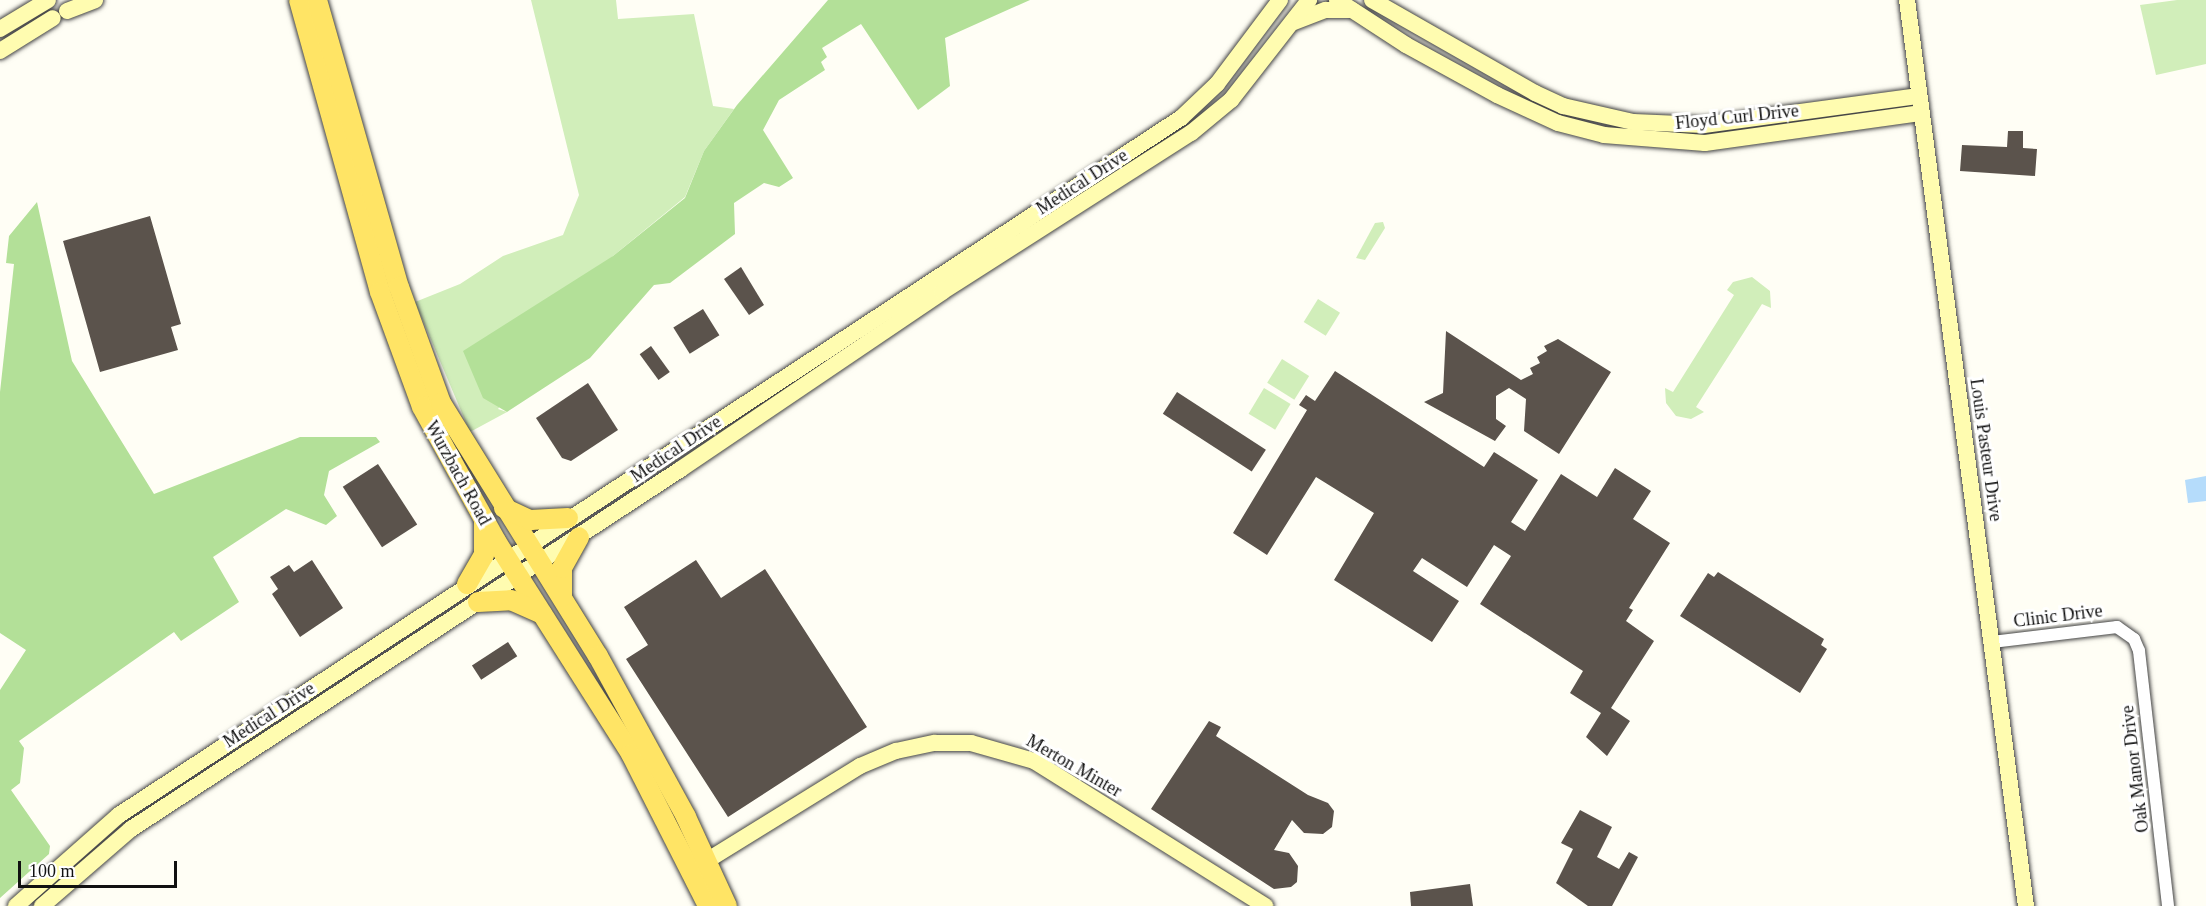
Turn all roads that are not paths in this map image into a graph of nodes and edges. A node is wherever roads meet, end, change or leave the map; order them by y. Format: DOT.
graph roads {
  1 [pos="48,0"];
  2 [pos="95,0"];
  3 [pos="1280,0"];
  4 [pos="1308,0"];
  5 [pos="1337,0"];
  6 [pos="1372,0"];
  7 [pos="1907,0"];
  8 [pos="309,3"];
  9 [pos="1270,8"];
  10 [pos="1352,10"];
  11 [pos="1294,22"];
  12 [pos="4,26"];
  13 [pos="16,38"];
  14 [pos="0,51"];
  15 [pos="1919,96"];
  16 [pos="1922,113"];
  17 [pos="1079,185"];
  18 [pos="1089,201"];
  19 [pos="504,508"];
  20 [pos="567,518"];
  21 [pos="484,519"];
  22 [pos="579,537"];
  23 [pos="527,544"];
  24 [pos="508,557"];
  25 [pos="539,563"];
  26 [pos="520,576"];
  27 [pos="467,584"];
  28 [pos="562,597"];
  29 [pos="478,602"];
  30 [pos="547,617"];
  31 [pos="2127,631"];
  32 [pos="1992,642"];
  33 [pos="699,866"];
  34 [pos="16,906"];
  35 [pos="42,906"];
  36 [pos="708,906"];
  37 [pos="727,906"];
  38 [pos="1265,906"];
  39 [pos="2026,906"];
  40 [pos="2168,906"];
  1 -- 12 [label="street"];
  2 -- 13 [label="street"];
  3 -- 9 [label="street, Medical Drive"];
  4 -- 11 [label="street, Medical Drive"];
  5 -- 10 [label="street, Floyd Curl Drive"];
  6 -- 15 [label="street, Floyd Curl Drive"];
  7 -- 15 [label="street, Louis Pasteur Drive"];
  8 -- 19 [label="main road, Wurzbach Road"];
  8 -- 21 [label="main road, Wurzbach Road"];
  9 -- 17 [label="street, Medical Drive"];
  10 -- 11 [label="street"];
  10 -- 16 [label="street, Floyd Curl Drive"];
  11 -- 18 [label="street, Medical Drive"];
  12 -- 13 [label="street"];
  13 -- 14 [label="street"];
  15 -- 16 [label="street, Louis Pasteur Drive"];
  16 -- 32 [label="street, Louis Pasteur Drive"];
  17 -- 18 [label="street"];
  17 -- 20 [label="street, Medical Drive"];
  18 -- 22 [label="street, Medical Drive"];
  19 -- 20 [label="main road"];
  19 -- 23 [label="main road, Wurzbach Road"];
  20 -- 23 [label="street, Medical Drive"];
  21 -- 24 [label="main road, Wurzbach Road"];
  21 -- 27 [label="main road"];
  22 -- 25 [label="street, Medical Drive"];
  22 -- 28 [label="main road"];
  23 -- 24 [label="street, Medical Drive"];
  23 -- 25 [label="main road, Wurzbach Road"];
  24 -- 26 [label="main road, Wurzbach Road"];
  24 -- 27 [label="street, Medical Drive"];
  25 -- 26 [label="street, Medical Drive"];
  25 -- 28 [label="main road, Wurzbach Road"];
  26 -- 29 [label="street, Medical Drive"];
  26 -- 30 [label="main road, Wurzbach Road"];
  27 -- 34 [label="street, Medical Drive"];
  28 -- 33 [label="main road, Wurzbach Road"];
  29 -- 30 [label="main road"];
  29 -- 35 [label="street, Medical Drive"];
  30 -- 33 [label="main road, Wurzbach Road"];
  31 -- 32 [label="street, Clinic Drive"];
  31 -- 40 [label="street, Oak Manor Drive"];
  32 -- 39 [label="street, Louis Pasteur Drive"];
  33 -- 36 [label="main road, Wurzbach Road"];
  33 -- 37 [label="main road, Wurzbach Road"];
  33 -- 38 [label="street, Merton Minter"];
}
